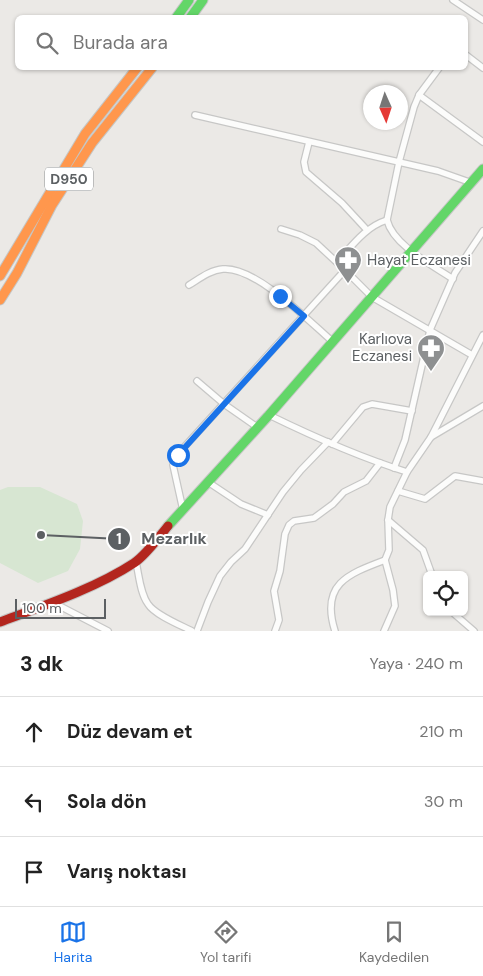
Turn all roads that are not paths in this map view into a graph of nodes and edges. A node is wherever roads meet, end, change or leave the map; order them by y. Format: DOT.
graph roads {
  1 [pos="189,0"];
  2 [pos="203,0"];
  3 [pos="453,0"];
  4 [pos="178,15"];
  5 [pos="192,15"];
  6 [pos="482,17"];
  7 [pos="468,57"];
  8 [pos="483,68"];
  9 [pos="135,70"];
  10 [pos="150,70"];
  11 [pos="438,70"];
  12 [pos="419,95"];
  13 [pos="195,115"];
  14 [pos="309,142"];
  15 [pos="483,142"];
  16 [pos="399,162"];
  17 [pos="482,173"];
  18 [pos="472,183"];
  19 [pos="387,220"];
  20 [pos="281,229"];
  21 [pos="367,230"];
  22 [pos="483,231"];
  23 [pos="412,252"];
  24 [pos="337,262"];
  25 [pos="346,270"];
  26 [pos="0,276"];
  27 [pos="453,279"];
  28 [pos="188,285"];
  29 [pos="372,297"];
  30 [pos="0,300"];
  31 [pos="304,316"];
  32 [pos="430,330"];
  33 [pos="483,336"];
  34 [pos="333,342"];
  35 [pos="472,355"];
  36 [pos="197,381"];
  37 [pos="224,404"];
  38 [pos="483,406"];
  39 [pos="412,411"];
  40 [pos="269,415"];
  41 [pos="257,427"];
  42 [pos="430,437"];
  43 [pos="330,443"];
  44 [pos="380,463"];
  45 [pos="394,468"];
  46 [pos="407,472"];
  47 [pos="483,481"];
  48 [pos="208,482"];
  49 [pos="398,491"];
  50 [pos="183,510"];
  51 [pos="268,515"];
  52 [pos="388,520"];
  53 [pos="385,560"];
  54 [pos="136,562"];
  55 [pos="431,571"];
  56 [pos="52,602"];
  57 [pos="457,616"];
  58 [pos="0,622"];
  59 [pos="108,631"];
  60 [pos="192,631"];
  61 [pos="197,631"];
  62 [pos="275,631"];
  63 [pos="335,631"];
  64 [pos="384,631"];
  65 [pos="474,631"];
  1 -- 4 [label="main road"];
  2 -- 5 [label="main road"];
  3 -- 6 [label="street"];
  7 -- 8 [label="street"];
  9 -- 26 [label="main road, D950"];
  10 -- 30 [label="main road, D950"];
  11 -- 12 [label="street"];
  12 -- 15 [label="street"];
  12 -- 16 [label="street"];
  13 -- 14 [label="street"];
  14 -- 16 [label="street"];
  14 -- 21 [label="street"];
  16 -- 18 [label="street"];
  16 -- 19 [label="street"];
  17 -- 18 [label="main road"];
  18 -- 23 [label="main road"];
  19 -- 21 [label="street"];
  19 -- 23 [label="street"];
  20 -- 24 [label="street"];
  21 -- 24 [label="street"];
  22 -- 27 [label="street"];
  23 -- 27 [label="street"];
  23 -- 29 [label="main road"];
  24 -- 25 [label="street"];
  25 -- 29 [label="street"];
  25 -- 31 [label="street"];
  27 -- 32 [label="street"];
  28 -- 31 [label="street"];
  29 -- 32 [label="street"];
  29 -- 34 [label="main road"];
  31 -- 34 [label="street"];
  31 -- 37 [label="street"];
  32 -- 35 [label="street"];
  32 -- 39 [label="street"];
  33 -- 35 [label="street"];
  34 -- 40 [label="main road"];
  35 -- 42 [label="street"];
  36 -- 37 [label="street"];
  37 -- 41 [label="street"];
  37 -- 50 [label="street"];
  38 -- 42 [label="street"];
  39 -- 43 [label="street"];
  39 -- 45 [label="street"];
  40 -- 41 [label="main road"];
  40 -- 43 [label="street"];
  41 -- 48 [label="main road"];
  42 -- 46 [label="street"];
  43 -- 44 [label="street"];
  43 -- 51 [label="street"];
  44 -- 45 [label="street"];
  44 -- 62 [label="street"];
  45 -- 46 [label="street"];
  46 -- 49 [label="street"];
  47 -- 49 [label="street"];
  48 -- 50 [label="main road"];
  48 -- 51 [label="street"];
  49 -- 52 [label="street"];
  50 -- 54 [label="main road"];
  51 -- 61 [label="street"];
  52 -- 53 [label="street"];
  52 -- 55 [label="street"];
  53 -- 63 [label="street"];
  53 -- 64 [label="street"];
  54 -- 56 [label="main road"];
  54 -- 60 [label="street"];
  56 -- 58 [label="main road"];
  56 -- 59 [label="street"];
  57 -- 65 [label="street"];
}
